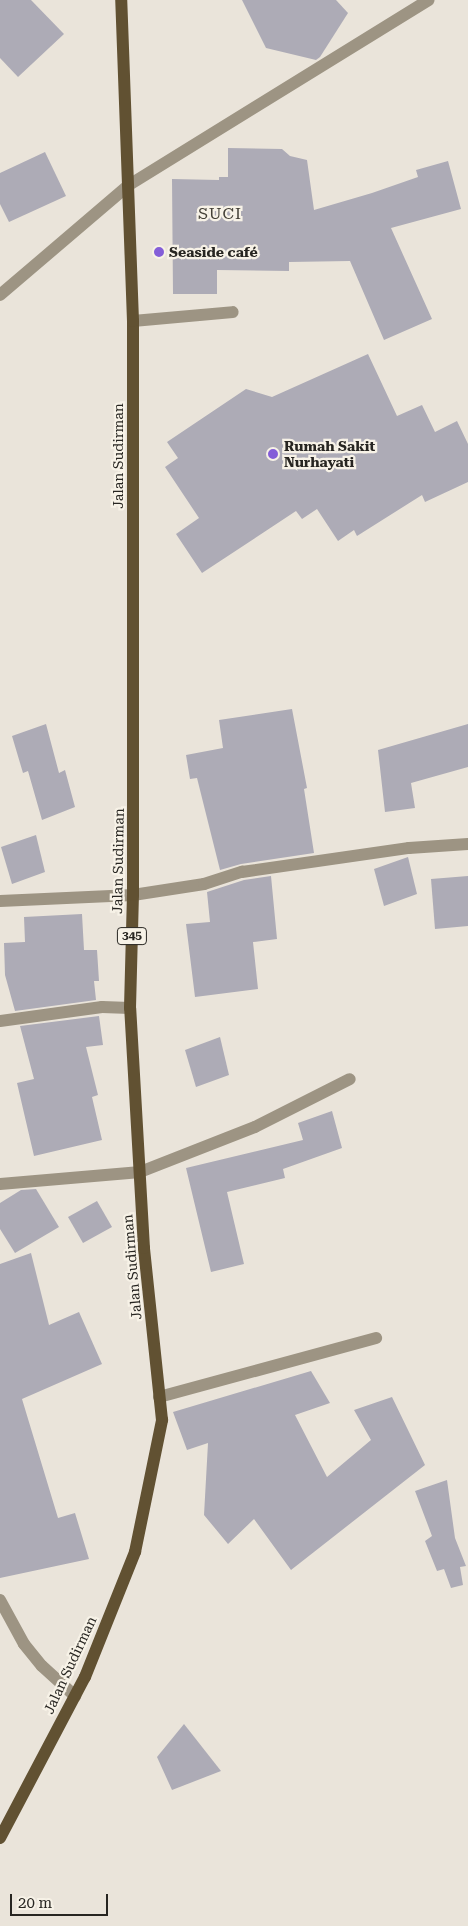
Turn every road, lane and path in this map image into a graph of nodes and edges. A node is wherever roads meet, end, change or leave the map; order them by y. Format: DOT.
graph roads {
  1 [pos="121,0"];
  2 [pos="428,0"];
  3 [pos="129,185"];
  4 [pos="0,295"];
  5 [pos="233,312"];
  6 [pos="133,321"];
  7 [pos="468,844"];
  8 [pos="133,894"];
  9 [pos="0,901"];
  10 [pos="130,1008"];
  11 [pos="0,1021"];
  12 [pos="350,1079"];
  13 [pos="140,1172"];
  14 [pos="0,1184"];
  15 [pos="376,1338"];
  16 [pos="159,1397"];
  17 [pos="0,1600"];
  18 [pos="75,1696"];
  19 [pos="0,1838"];
  1 -- 3 [label="main road, Jalan Sudirman / 345"];
  2 -- 3 [label="street"];
  3 -- 4 [label="street"];
  3 -- 6 [label="main road, Jalan Sudirman / 345"];
  5 -- 6 [label="street"];
  6 -- 8 [label="main road, Jalan Sudirman / 345"];
  7 -- 8 [label="street"];
  8 -- 9 [label="street"];
  8 -- 10 [label="main road, Jalan Sudirman / 345"];
  10 -- 11 [label="street"];
  10 -- 13 [label="main road, Jalan Sudirman / 345"];
  12 -- 13 [label="street"];
  13 -- 14 [label="street"];
  13 -- 16 [label="main road, Jalan Sudirman / 345"];
  15 -- 16 [label="street"];
  16 -- 18 [label="main road, Jalan Sudirman / 345"];
  17 -- 18 [label="street"];
  18 -- 19 [label="main road, Jalan Sudirman / 345"];
}
